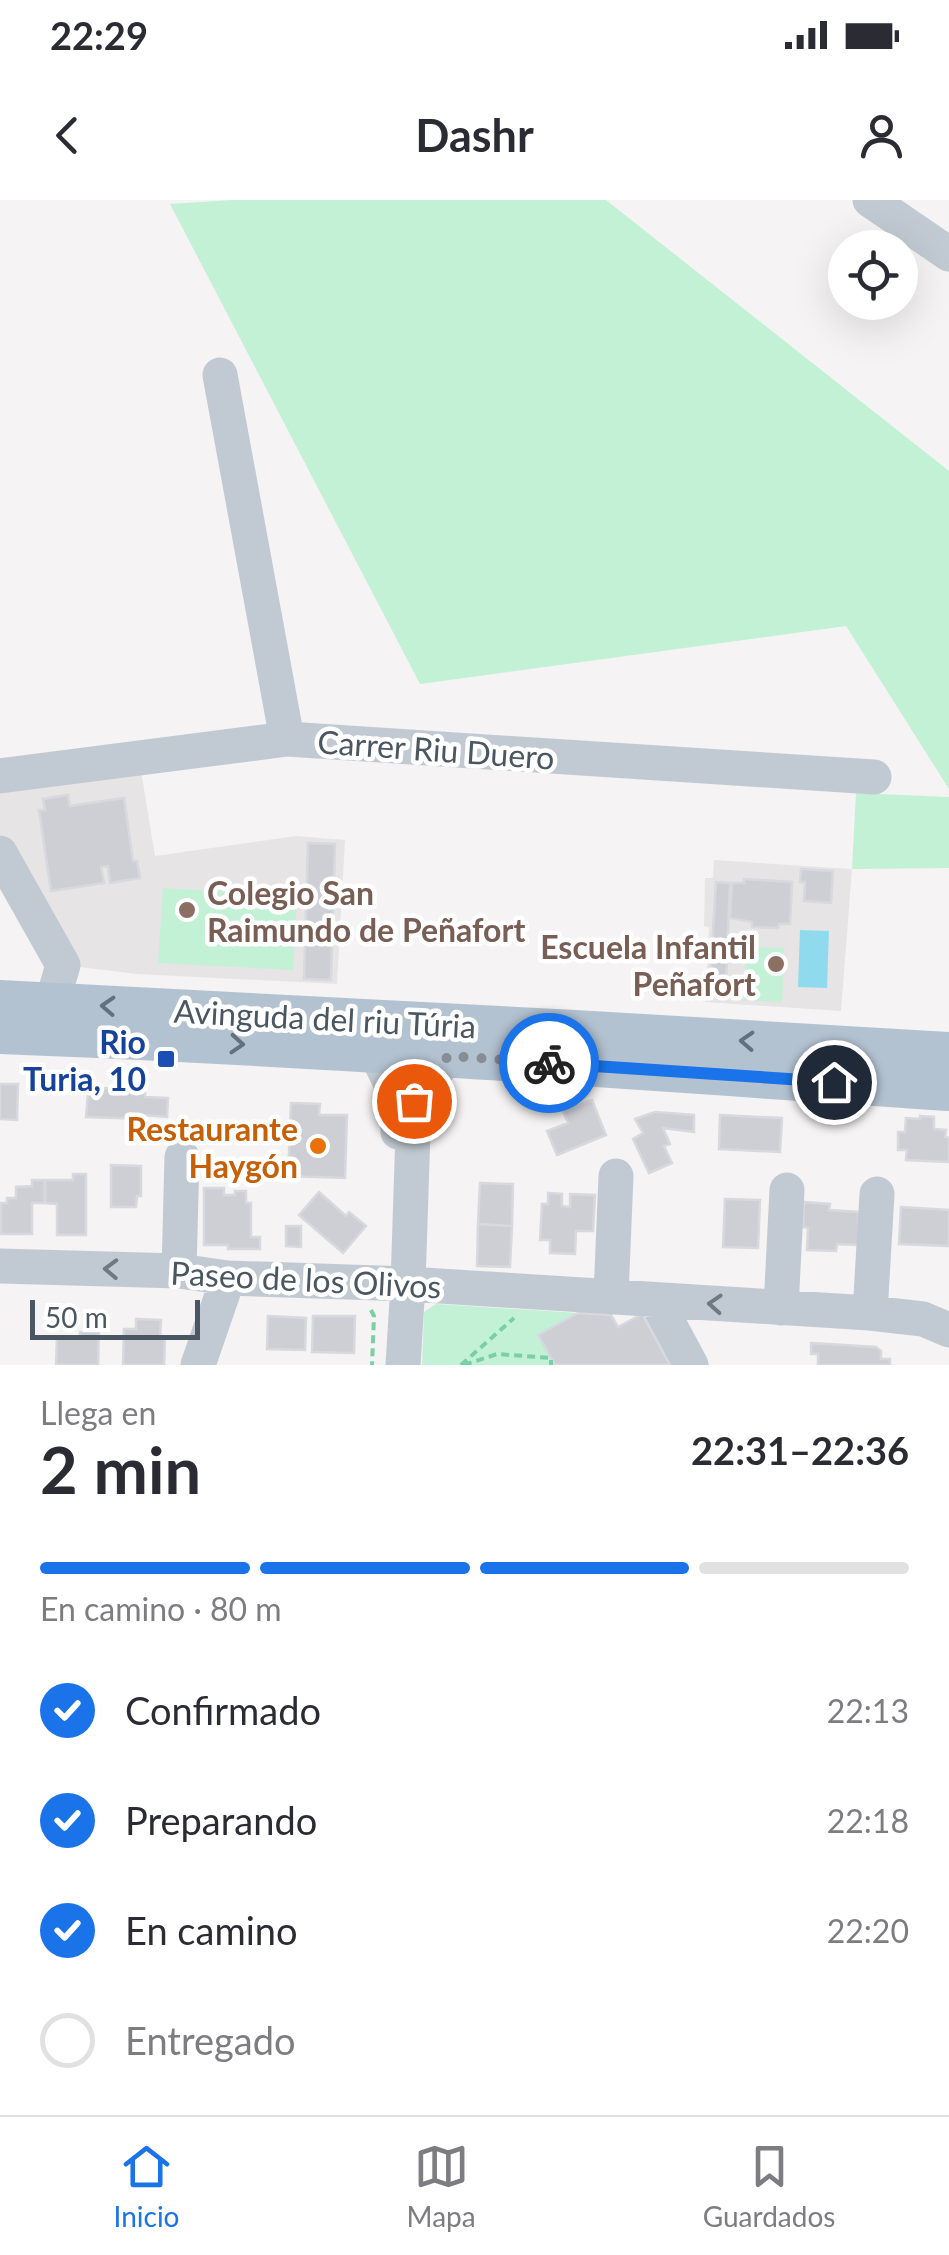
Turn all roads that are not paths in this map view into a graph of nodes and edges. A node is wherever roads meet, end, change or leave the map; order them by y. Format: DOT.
graph roads {
  1 [pos="870,200"];
  2 [pos="949,254"];
  3 [pos="220,375"];
  4 [pos="287,739"];
  5 [pos="0,776"];
  6 [pos="874,777"];
  7 [pos="0,853"];
  8 [pos="0,1001"];
  9 [pos="52,1003"];
  10 [pos="0,1033"];
  11 [pos="376,1053"];
  12 [pos="949,1053"];
  13 [pos="448,1056"];
  14 [pos="949,1090"];
  15 [pos="182,1157"];
  16 [pos="616,1176"];
  17 [pos="787,1190"];
  18 [pos="877,1194"];
  19 [pos="0,1266"];
  20 [pos="179,1271"];
  21 [pos="228,1278"];
  22 [pos="389,1283"];
  23 [pos="611,1296"];
  24 [pos="656,1300"];
  25 [pos="781,1308"];
  26 [pos="870,1313"];
  27 [pos="949,1330"];
  28 [pos="198,1365"];
  29 [pos="386,1365"];
  30 [pos="402,1365"];
  31 [pos="691,1365"];
  1 -- 2 [label="street"];
  3 -- 4 [label="street"];
  4 -- 5 [label="street, Carrer Riu Duero"];
  4 -- 6 [label="street, Carrer Riu Duero"];
  7 -- 9 [label="street"];
  8 -- 9 [label="main road, Avinguda del riu Túria"];
  12 -- 9 [label="main road, Avinguda del riu Túria, one-way"];
  10 -- 11 [label="main road, Avinguda del riu Túria, one-way"];
  11 -- 13 [label="main road, Avinguda del riu Túria"];
  11 -- 22 [label="street"];
  13 -- 14 [label="main road, Avinguda del riu Túria"];
  13 -- 22 [label="street"];
  15 -- 20 [label="street"];
  16 -- 23 [label="street"];
  17 -- 25 [label="street"];
  18 -- 26 [label="street"];
  20 -- 19 [label="street, Paseo de los Olivos, one-way"];
  20 -- 21 [label="street, Paseo de los Olivos"];
  21 -- 22 [label="street, Paseo de los Olivos"];
  21 -- 28 [label="street"];
  22 -- 23 [label="street, Paseo de los Olivos"];
  22 -- 29 [label="street"];
  22 -- 30 [label="street"];
  23 -- 24 [label="street, Paseo de los Olivos"];
  25 -- 24 [label="street, Paseo de los Olivos, one-way"];
  24 -- 31 [label="street"];
  25 -- 26 [label="street, Paseo de los Olivos"];
  26 -- 27 [label="street, Paseo de los Olivos"];
}
